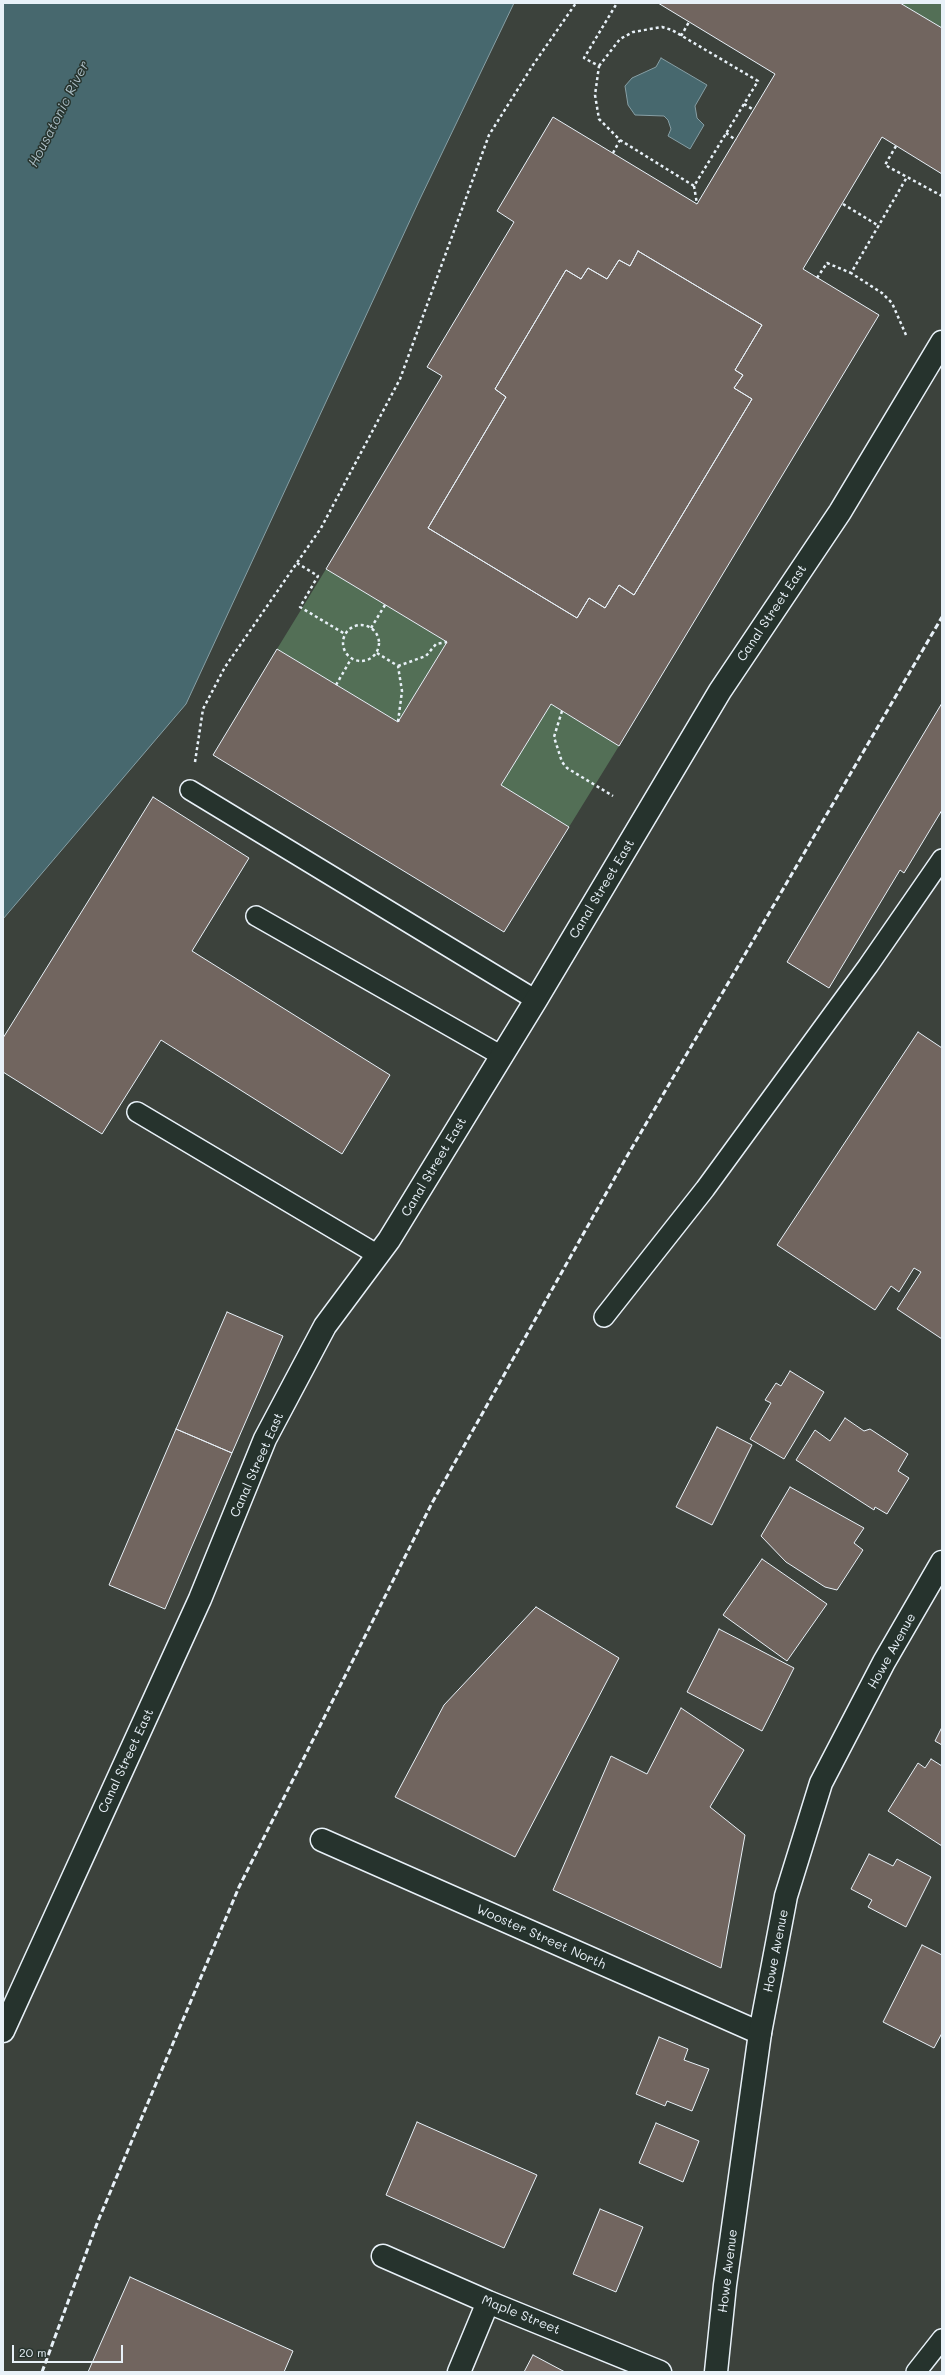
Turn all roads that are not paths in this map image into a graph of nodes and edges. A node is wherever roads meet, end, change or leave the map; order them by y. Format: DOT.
graph roads {
  1 [pos="942,342"];
  2 [pos="190,790"];
  3 [pos="942,858"];
  4 [pos="256,916"];
  5 [pos="536,1000"];
  6 [pos="502,1056"];
  7 [pos="137,1112"];
  8 [pos="378,1255"];
  9 [pos="604,1318"];
  10 [pos="942,1562"];
  11 [pos="322,1840"];
  12 [pos="3,2031"];
  13 [pos="760,2033"];
  14 [pos="383,2256"];
  15 [pos="488,2302"];
  16 [pos="942,2339"];
  17 [pos="459,2372"];
  18 [pos="660,2372"];
  19 [pos="716,2372"];
  20 [pos="916,2372"];
  1 -- 5 [label="street, Canal Street East"];
  2 -- 5 [label="lane"];
  3 -- 9 [label="lane"];
  4 -- 6 [label="lane"];
  5 -- 6 [label="street, Canal Street East"];
  6 -- 8 [label="street, Canal Street East"];
  7 -- 8 [label="lane"];
  8 -- 12 [label="street, Canal Street East"];
  10 -- 13 [label="street, Howe Avenue"];
  11 -- 13 [label="street, Wooster Street North"];
  13 -- 19 [label="street, Howe Avenue"];
  14 -- 15 [label="street, Maple Street"];
  15 -- 17 [label="street"];
  15 -- 18 [label="street, Maple Street"];
  16 -- 20 [label="lane"];
}
